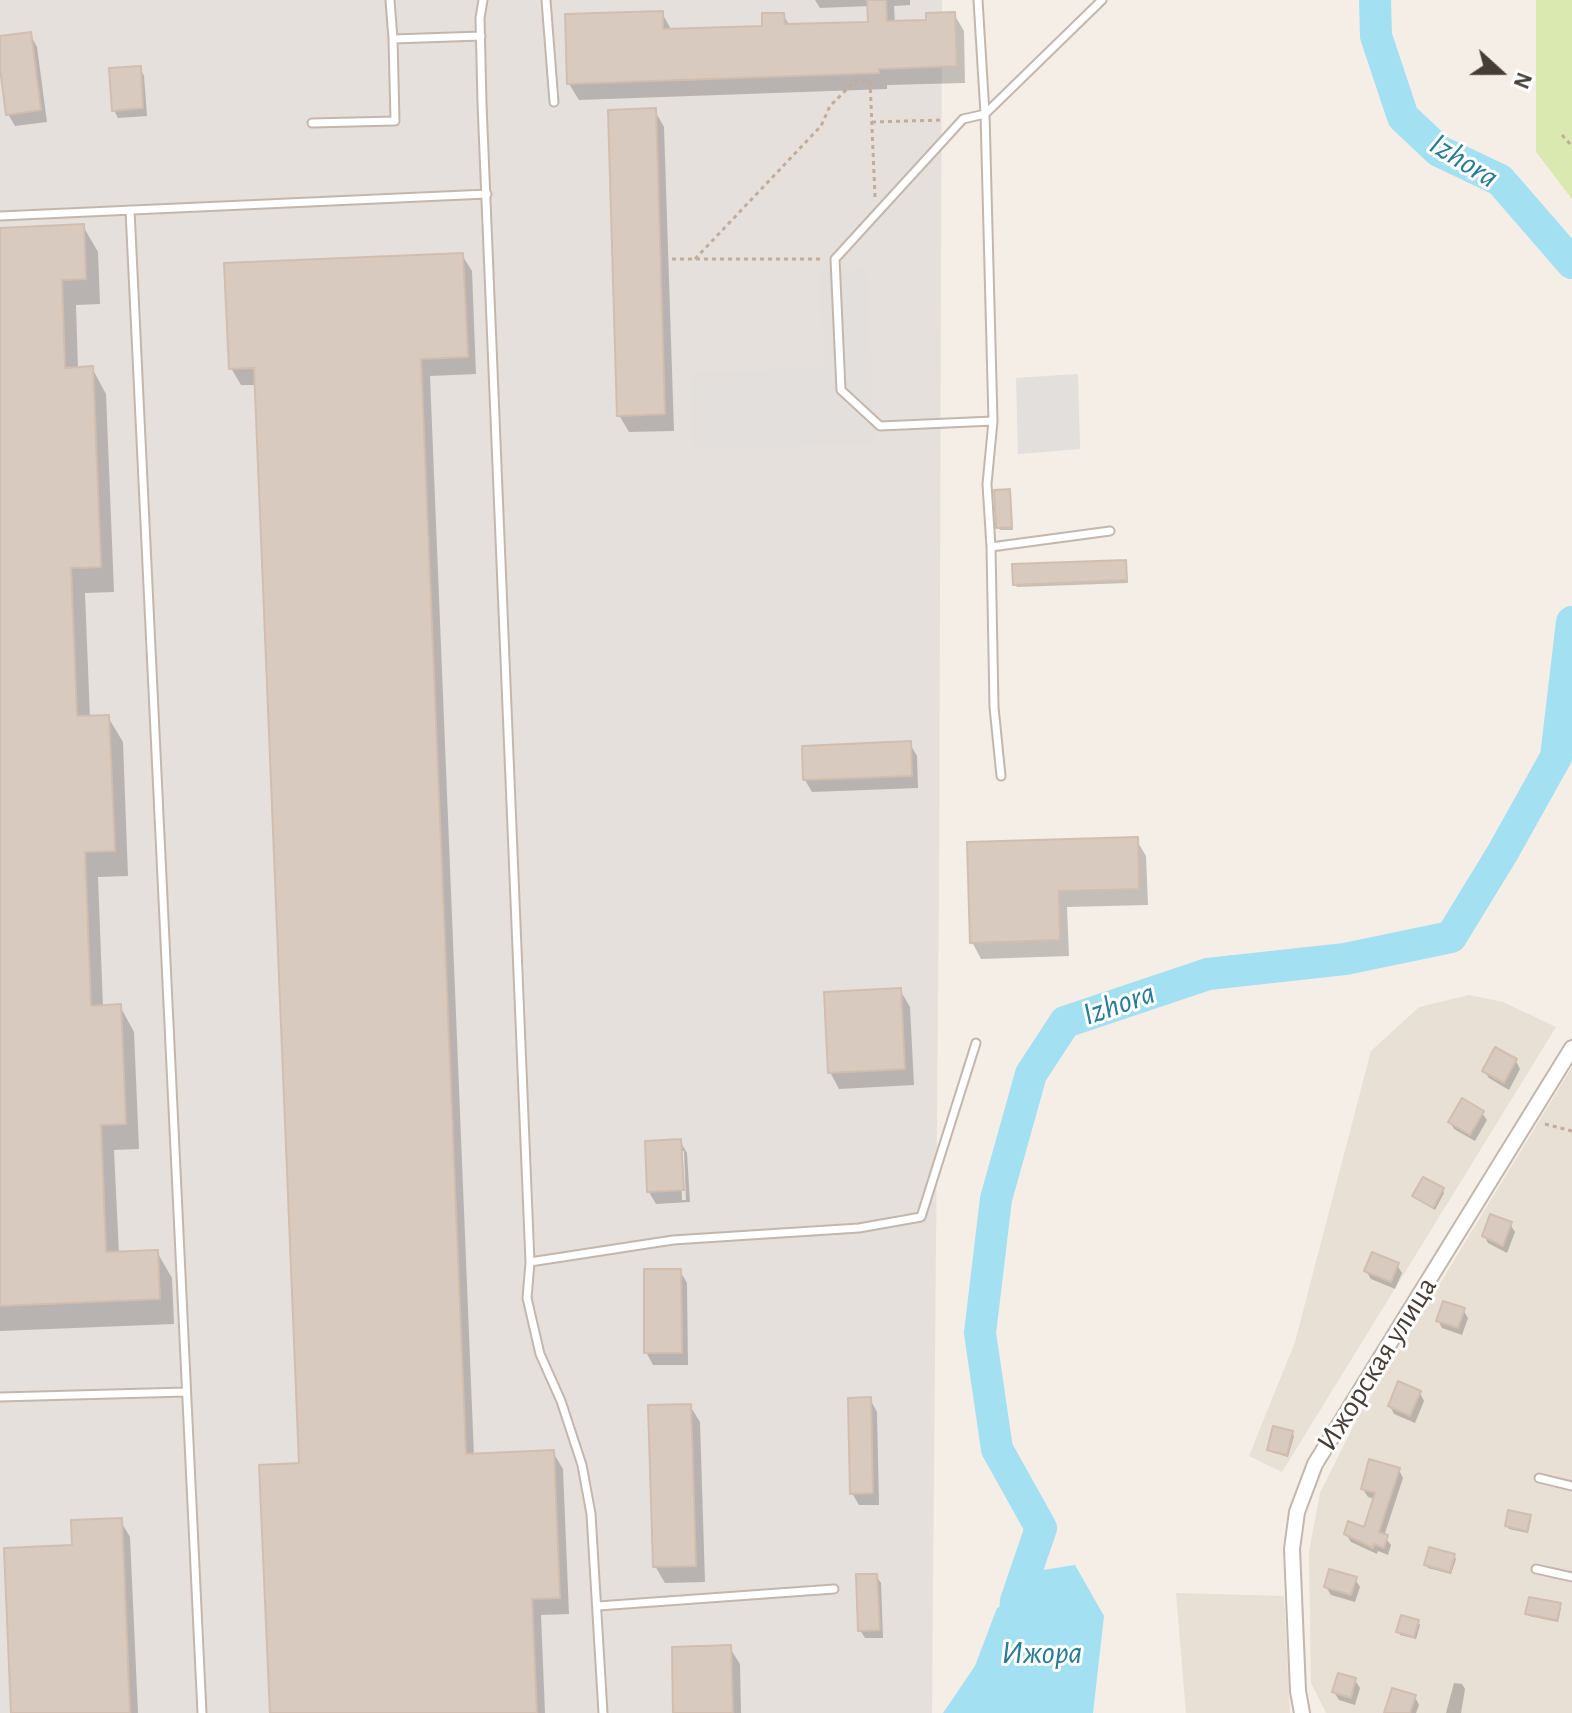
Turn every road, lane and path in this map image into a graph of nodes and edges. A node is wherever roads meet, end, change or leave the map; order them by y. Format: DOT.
graph roads {
  1 [pos="390,0"];
  2 [pos="483,0"];
  3 [pos="546,0"];
  4 [pos="978,0"];
  5 [pos="1102,0"];
  6 [pos="481,36"];
  7 [pos="393,39"];
  8 [pos="554,102"];
  9 [pos="985,114"];
  10 [pos="963,119"];
  11 [pos="872,122"];
  12 [pos="312,123"];
  13 [pos="1562,135"];
  14 [pos="1571,143"];
  15 [pos="487,194"];
  16 [pos="130,210"];
  17 [pos="876,214"];
  18 [pos="0,216"];
  19 [pos="672,259"];
  20 [pos="695,259"];
  21 [pos="835,259"];
  22 [pos="993,421"];
  23 [pos="1110,531"];
  24 [pos="991,547"];
  25 [pos="1001,776"];
  26 [pos="976,1043"];
  27 [pos="1572,1048"];
  28 [pos="1530,1120"];
  29 [pos="1572,1131"];
  30 [pos="530,1262"];
  31 [pos="186,1392"];
  32 [pos="0,1397"];
  33 [pos="1539,1478"];
  34 [pos="1572,1486"];
  35 [pos="1536,1569"];
  36 [pos="1572,1577"];
  37 [pos="834,1589"];
  38 [pos="598,1606"];
  39 [pos="202,1713"];
  40 [pos="603,1713"];
  41 [pos="1302,1713"];
  1 -- 7 [label="lane"];
  2 -- 6 [label="lane"];
  3 -- 8 [label="lane"];
  4 -- 9 [label="lane"];
  5 -- 9 [label="lane"];
  6 -- 7 [label="lane"];
  6 -- 15 [label="lane"];
  7 -- 12 [label="lane"];
  9 -- 10 [label="lane"];
  9 -- 22 [label="lane"];
  10 -- 11 [label="path"];
  10 -- 17 [label="lane"];
  11 -- 17 [label="path"];
  11 -- 20 [label="path"];
  13 -- 14 [label="path"];
  15 -- 16 [label="lane"];
  15 -- 30 [label="lane"];
  16 -- 18 [label="lane"];
  16 -- 31 [label="lane"];
  17 -- 21 [label="lane"];
  19 -- 20 [label="path"];
  20 -- 21 [label="path"];
  21 -- 22 [label="lane"];
  22 -- 24 [label="lane"];
  23 -- 24 [label="lane"];
  24 -- 25 [label="lane"];
  26 -- 30 [label="lane"];
  27 -- 28 [label="street, Ижорская улица"];
  28 -- 29 [label="path"];
  28 -- 41 [label="street, Ижорская улица"];
  30 -- 38 [label="lane"];
  31 -- 32 [label="lane"];
  31 -- 39 [label="lane"];
  33 -- 34 [label="lane"];
  35 -- 36 [label="lane"];
  37 -- 38 [label="lane"];
  38 -- 40 [label="lane"];
}
